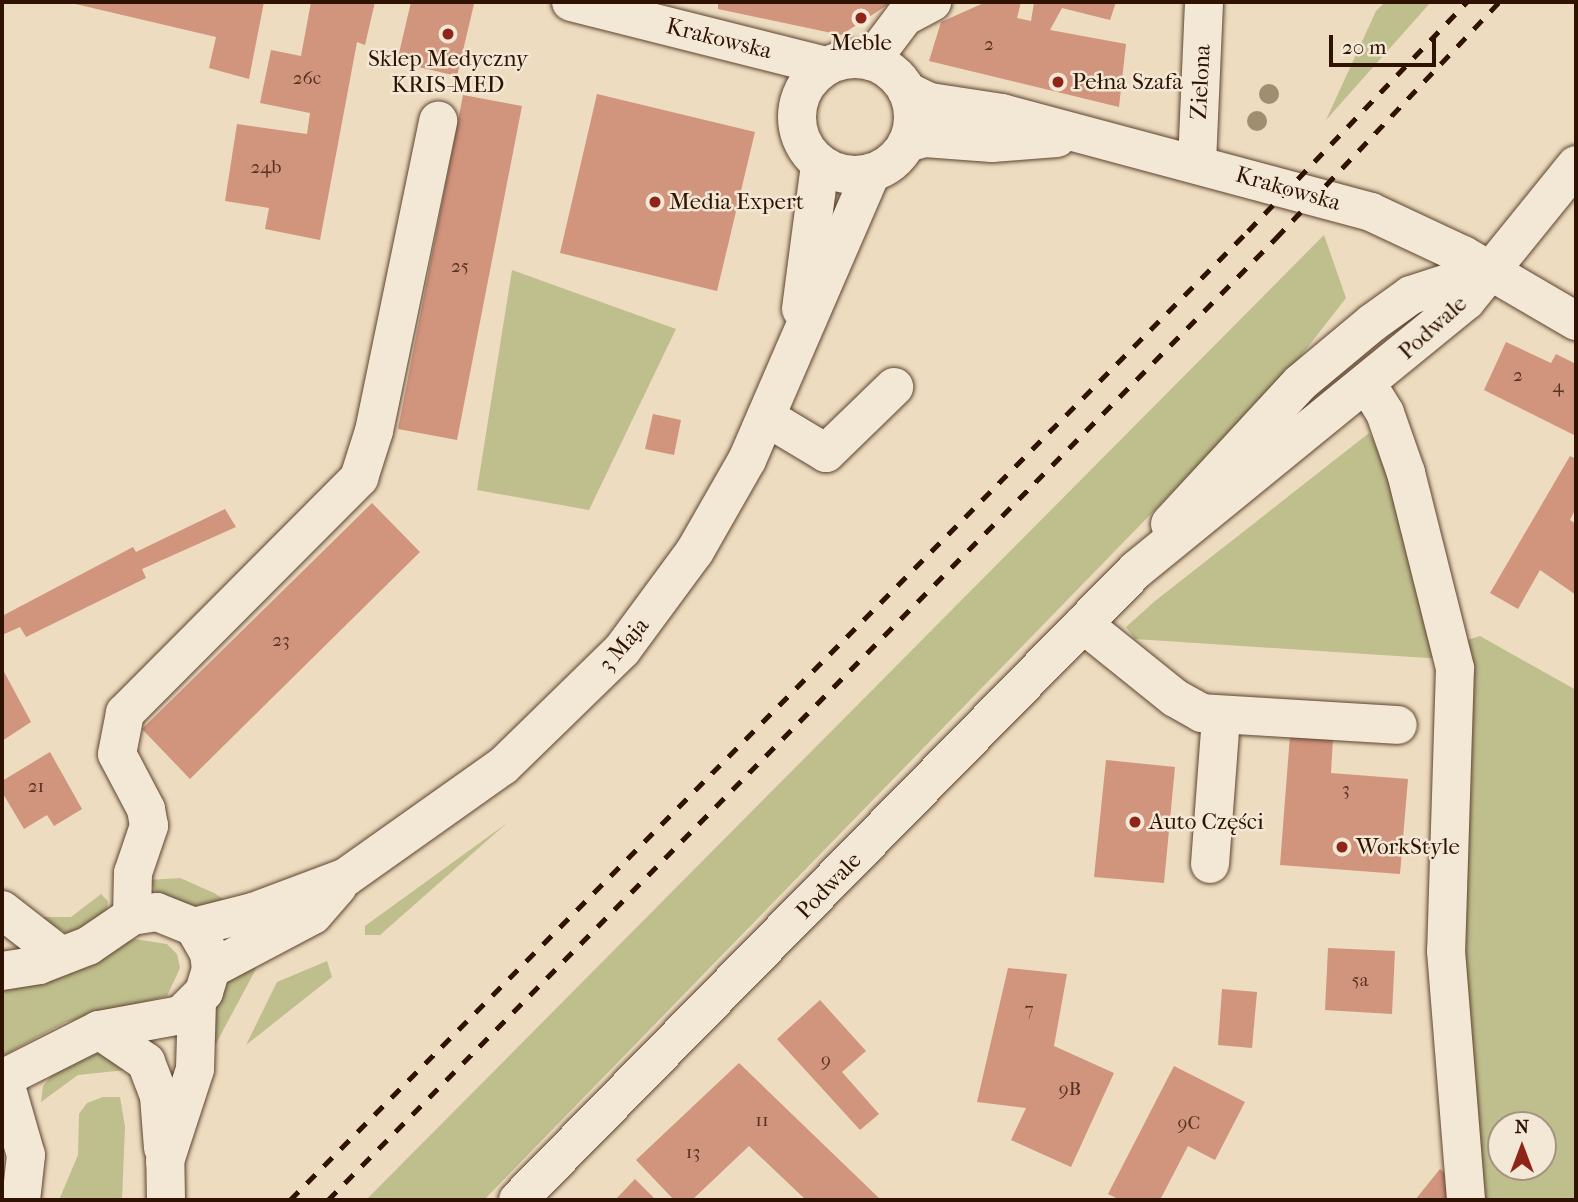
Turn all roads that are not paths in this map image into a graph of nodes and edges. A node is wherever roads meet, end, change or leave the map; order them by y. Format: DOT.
graph roads {
  1 [pos="571,2"];
  2 [pos="932,2"];
  3 [pos="1204,2"];
  4 [pos="871,61"];
  5 [pos="826,66"];
  6 [pos="907,91"];
  7 [pos="438,121"];
  8 [pos="1077,137"];
  9 [pos="907,143"];
  10 [pos="1197,163"];
  11 [pos="820,164"];
  12 [pos="1576,165"];
  13 [pos="871,173"];
  14 [pos="1488,270"];
  15 [pos="1576,321"];
  16 [pos="799,329"];
  17 [pos="1367,384"];
  18 [pos="894,387"];
  19 [pos="766,417"];
  20 [pos="1136,570"];
  21 [pos="1083,624"];
  22 [pos="1221,716"];
  23 [pos="1398,725"];
  24 [pos="1210,864"];
  25 [pos="346,877"];
  26 [pos="2,910"];
  27 [pos="132,916"];
  28 [pos="194,927"];
  29 [pos="61,956"];
  30 [pos="211,969"];
  31 [pos="2,971"];
  32 [pos="197,1003"];
  33 [pos="99,1030"];
  34 [pos="3,1079"];
  35 [pos="165,1161"];
  36 [pos="21,1200"];
  37 [pos="166,1200"];
  38 [pos="519,1200"];
  39 [pos="1466,1200"];
  1 -- 5 [label="street, Krakowska"];
  2 -- 4 [label="street"];
  3 -- 10 [label="street, Zielona"];
  4 -- 5 [label="street"];
  4 -- 6 [label="street"];
  5 -- 11 [label="street"];
  6 -- 8 [label="street, Krakowska"];
  6 -- 9 [label="street"];
  7 -- 27 [label="street"];
  8 -- 9 [label="street, Krakowska"];
  8 -- 10 [label="street, Krakowska"];
  9 -- 13 [label="street"];
  10 -- 14 [label="street, Krakowska"];
  11 -- 13 [label="street"];
  11 -- 16 [label="street, 3 Maja"];
  12 -- 14 [label="street"];
  13 -- 16 [label="street, 3 Maja"];
  14 -- 15 [label="street, Krakowska"];
  14 -- 17 [label="street, Podwale"];
  14 -- 20 [label="street, Podwale"];
  16 -- 19 [label="street, 3 Maja"];
  17 -- 20 [label="street, Podwale"];
  17 -- 39 [label="street"];
  18 -- 19 [label="street"];
  19 -- 25 [label="street, 3 Maja"];
  20 -- 21 [label="street, Podwale"];
  21 -- 22 [label="street"];
  21 -- 38 [label="street, Podwale"];
  22 -- 23 [label="street"];
  22 -- 24 [label="street"];
  25 -- 28 [label="street, 3 Maja"];
  25 -- 30 [label="street, 3 Maja"];
  26 -- 29 [label="street"];
  27 -- 28 [label="street"];
  27 -- 29 [label="street"];
  28 -- 30 [label="street"];
  29 -- 31 [label="street"];
  30 -- 32 [label="street"];
  32 -- 33 [label="street"];
  32 -- 35 [label="street"];
  33 -- 34 [label="street"];
  33 -- 35 [label="street"];
  34 -- 36 [label="street"];
  35 -- 37 [label="street"];
}
